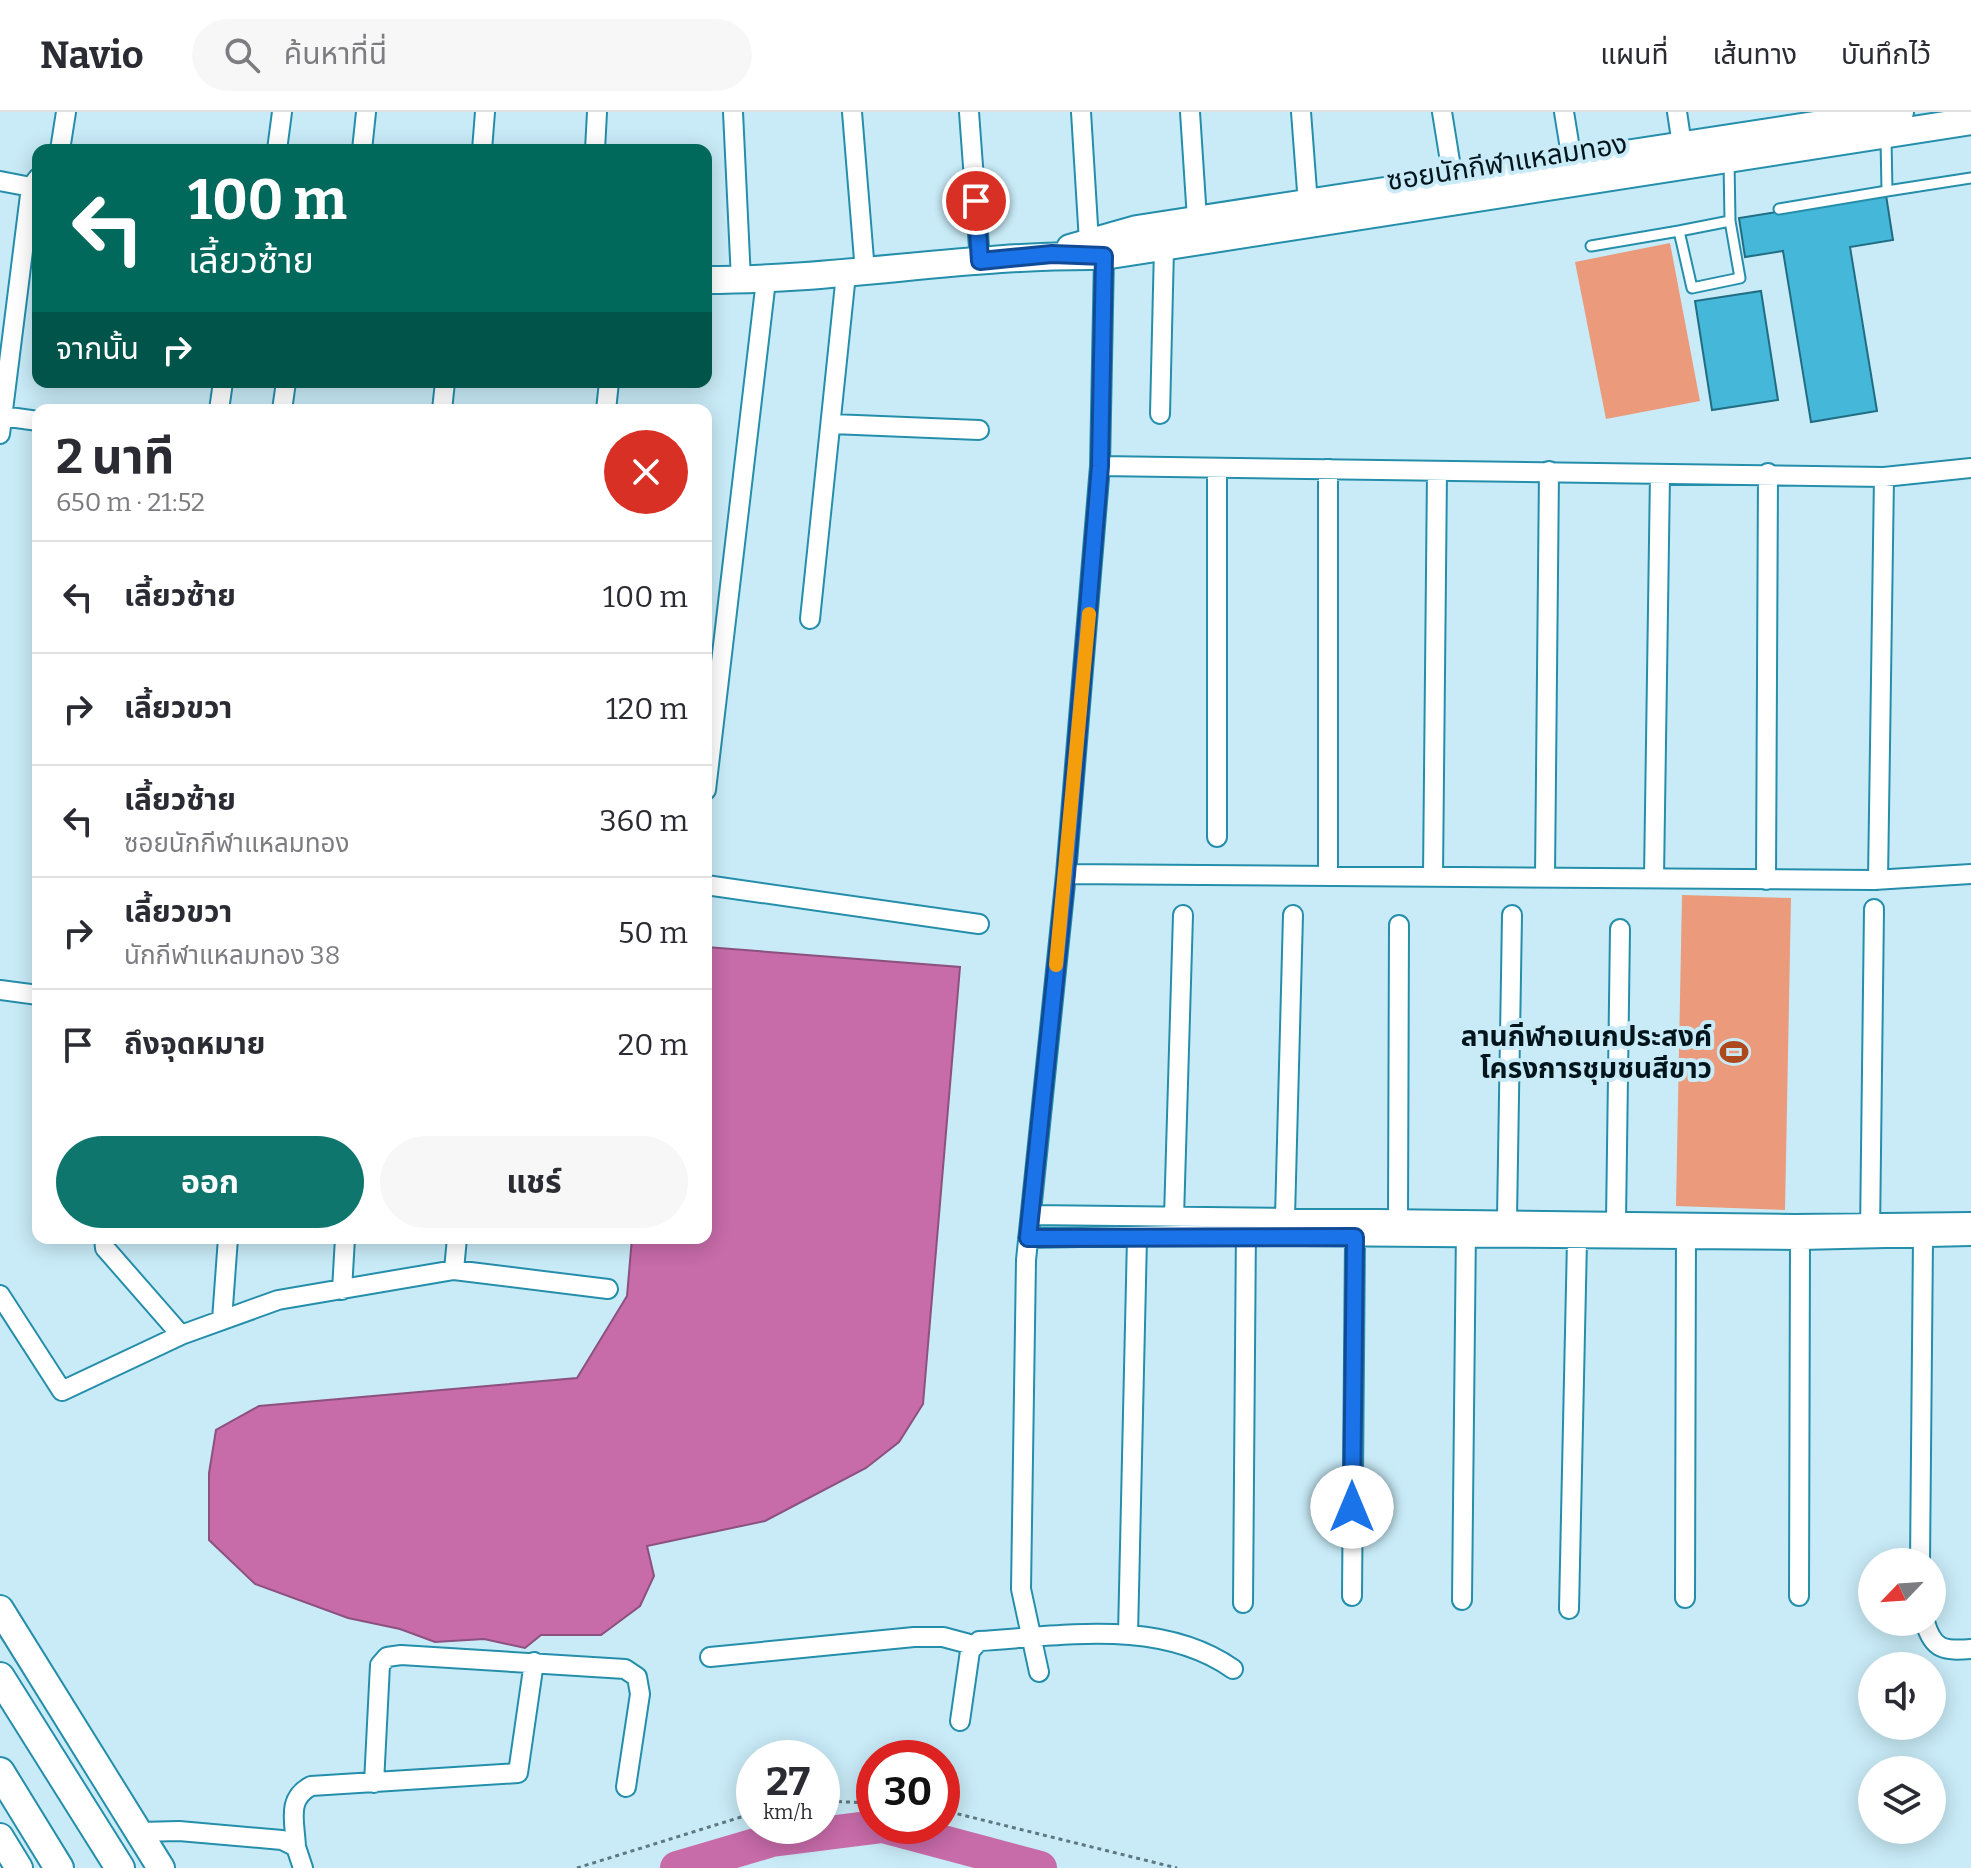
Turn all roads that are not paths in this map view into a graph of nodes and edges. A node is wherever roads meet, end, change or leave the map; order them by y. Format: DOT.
graph roads {
  1 [pos="66,112"];
  2 [pos="282,112"];
  3 [pos="366,112"];
  4 [pos="485,112"];
  5 [pos="597,112"];
  6 [pos="733,112"];
  7 [pos="852,112"];
  8 [pos="969,112"];
  9 [pos="1081,112"];
  10 [pos="1190,112"];
  11 [pos="1301,112"];
  12 [pos="1442,112"];
  13 [pos="1564,112"];
  14 [pos="1677,112"];
  15 [pos="1793,120"];
  16 [pos="1889,120"];
  17 [pos="1971,121"];
  18 [pos="61,144"];
  19 [pos="278,144"];
  20 [pos="363,144"];
  21 [pos="482,144"];
  22 [pos="595,144"];
  23 [pos="1682,145"];
  24 [pos="1729,159"];
  25 [pos="1572,161"];
  26 [pos="1971,178"];
  27 [pos="0,181"];
  28 [pos="1887,191"];
  29 [pos="32,192"];
  30 [pos="1455,192"];
  31 [pos="1308,204"];
  32 [pos="32,207"];
  33 [pos="1779,209"];
  34 [pos="1197,219"];
  35 [pos="1730,221"];
  36 [pos="1679,231"];
  37 [pos="1591,246"];
  38 [pos="1164,248"];
  39 [pos="1096,249"];
  40 [pos="980,261"];
  41 [pos="855,273"];
  42 [pos="712,280"];
  43 [pos="753,280"];
  44 [pos="1160,414"];
  45 [pos="32,422"];
  46 [pos="832,424"];
  47 [pos="1,425"];
  48 [pos="979,430"];
  49 [pos="1100,466"];
  50 [pos="1217,468"];
  51 [pos="1971,468"];
  52 [pos="1328,469"];
  53 [pos="1437,471"];
  54 [pos="1549,471"];
  55 [pos="1768,473"];
  56 [pos="1660,474"];
  57 [pos="1884,477"];
  58 [pos="810,619"];
  59 [pos="712,725"];
  60 [pos="1217,837"];
  61 [pos="1066,874"];
  62 [pos="1971,874"];
  63 [pos="1328,876"];
  64 [pos="1433,876"];
  65 [pos="1545,876"];
  66 [pos="1654,877"];
  67 [pos="1766,880"];
  68 [pos="1878,880"];
  69 [pos="712,886"];
  70 [pos="1874,909"];
  71 [pos="1183,915"];
  72 [pos="1293,915"];
  73 [pos="1512,915"];
  74 [pos="979,924"];
  75 [pos="1399,925"];
  76 [pos="1620,929"];
  77 [pos="0,990"];
  78 [pos="32,994"];
  79 [pos="1031,1215"];
  80 [pos="1246,1216"];
  81 [pos="1174,1217"];
  82 [pos="1285,1217"];
  83 [pos="1466,1217"];
  84 [pos="1398,1218"];
  85 [pos="1507,1218"];
  86 [pos="1616,1222"];
  87 [pos="1971,1222"];
  88 [pos="1686,1231"];
  89 [pos="1870,1231"];
  90 [pos="1246,1236"];
  91 [pos="1971,1236"];
  92 [pos="1137,1237"];
  93 [pos="1355,1237"];
  94 [pos="1466,1237"];
  95 [pos="1028,1238"];
  96 [pos="1923,1239"];
  97 [pos="1577,1240"];
  98 [pos="1800,1240"];
  99 [pos="105,1244"];
  100 [pos="228,1244"];
  101 [pos="345,1244"];
  102 [pos="456,1244"];
  103 [pos="454,1270"];
  104 [pos="608,1289"];
  105 [pos="342,1290"];
  106 [pos="0,1295"];
  107 [pos="222,1320"];
  108 [pos="181,1335"];
  109 [pos="1920,1548"];
  110 [pos="1352,1596"];
  111 [pos="1799,1596"];
  112 [pos="1685,1598"];
  113 [pos="1462,1600"];
  114 [pos="1243,1603"];
  115 [pos="0,1609"];
  116 [pos="1569,1609"];
  117 [pos="1128,1635"];
  118 [pos="1932,1636"];
  119 [pos="1029,1638"];
  120 [pos="973,1645"];
  121 [pos="1971,1649"];
  122 [pos="710,1657"];
  123 [pos="534,1662"];
  124 [pos="1233,1669"];
  125 [pos="1039,1672"];
  126 [pos="0,1677"];
  127 [pos="960,1721"];
  128 [pos="0,1772"];
  129 [pos="374,1783"];
  130 [pos="626,1787"];
  131 [pos="139,1832"];
  132 [pos="0,1837"];
  133 [pos="296,1847"];
  134 [pos="19,1868"];
  135 [pos="59,1868"];
  136 [pos="120,1868"];
  137 [pos="161,1868"];
  138 [pos="303,1868"];
  1 -- 18 [label="street"];
  2 -- 19 [label="street"];
  3 -- 20 [label="street"];
  4 -- 21 [label="street"];
  5 -- 22 [label="street"];
  6 -- 43 [label="street"];
  7 -- 41 [label="street"];
  8 -- 40 [label="street"];
  9 -- 39 [label="street"];
  10 -- 34 [label="street"];
  11 -- 31 [label="street"];
  12 -- 30 [label="street"];
  13 -- 25 [label="street"];
  14 -- 23 [label="street"];
  15 -- 16 [label="street, ซอยนักกีฬาแหลมทอง"];
  15 -- 23 [label="street, ซอยนักกีฬาแหลมทอง"];
  16 -- 17 [label="street, ซอยนักกีฬาแหลมทอง"];
  16 -- 24 [label="street, ซอยนักกีฬาแหลมทอง"];
  16 -- 28 [label="lane"];
  23 -- 25 [label="street, ซอยนักกีฬาแหลมทอง"];
  24 -- 30 [label="street, ซอยนักกีฬาแหลมทอง"];
  24 -- 35 [label="lane"];
  25 -- 30 [label="street, ซอยนักกีฬาแหลมทอง"];
  26 -- 28 [label="lane"];
  27 -- 29 [label="street"];
  28 -- 33 [label="lane"];
  30 -- 31 [label="street, ซอยนักกีฬาแหลมทอง"];
  30 -- 38 [label="street, ซอยนักกีฬาแหลมทอง"];
  31 -- 34 [label="street, ซอยนักกีฬาแหลมทอง"];
  32 -- 47 [label="street"];
  34 -- 39 [label="street, ซอยนักกีฬาแหลมทอง"];
  35 -- 36 [label="lane"];
  35 -- 36 [label="lane"];
  36 -- 37 [label="lane"];
  38 -- 39 [label="street, ซอยนักกีฬาแหลมทอง"];
  38 -- 44 [label="street"];
  39 -- 40 [label="street, ซอยนักกีฬาแหลมทอง"];
  39 -- 49 [label="street"];
  40 -- 41 [label="street, ซอยนักกีฬาแหลมทอง"];
  41 -- 43 [label="street, ซอยนักกีฬาแหลมทอง"];
  41 -- 46 [label="street"];
  42 -- 43 [label="street, ซอยนักกีฬาแหลมทอง"];
  43 -- 59 [label="street"];
  45 -- 47 [label="street"];
  46 -- 48 [label="street"];
  46 -- 58 [label="street"];
  49 -- 50 [label="street"];
  49 -- 61 [label="street"];
  50 -- 52 [label="street"];
  50 -- 60 [label="street"];
  51 -- 57 [label="street"];
  52 -- 53 [label="street"];
  52 -- 63 [label="street"];
  53 -- 54 [label="street"];
  53 -- 64 [label="street"];
  54 -- 56 [label="street"];
  54 -- 65 [label="street"];
  55 -- 56 [label="street"];
  55 -- 57 [label="street"];
  55 -- 67 [label="street"];
  56 -- 66 [label="street"];
  57 -- 68 [label="street"];
  61 -- 63 [label="street"];
  61 -- 79 [label="street"];
  62 -- 68 [label="street"];
  63 -- 64 [label="street"];
  64 -- 65 [label="street"];
  65 -- 66 [label="street"];
  66 -- 67 [label="street"];
  67 -- 68 [label="street"];
  69 -- 74 [label="street"];
  70 -- 89 [label="street"];
  71 -- 81 [label="street"];
  72 -- 82 [label="street"];
  73 -- 85 [label="street"];
  75 -- 84 [label="street"];
  76 -- 86 [label="street"];
  77 -- 78 [label="street"];
  79 -- 81 [label="street"];
  79 -- 95 [label="street"];
  80 -- 81 [label="street"];
  80 -- 82 [label="street"];
  80 -- 90 [label="street"];
  82 -- 84 [label="street"];
  83 -- 84 [label="street"];
  83 -- 85 [label="street"];
  83 -- 94 [label="street"];
  85 -- 86 [label="street"];
  86 -- 88 [label="street"];
  87 -- 89 [label="street"];
  88 -- 89 [label="street"];
  88 -- 97 [label="street"];
  88 -- 98 [label="street"];
  88 -- 112 [label="street"];
  89 -- 96 [label="street"];
  89 -- 98 [label="street"];
  90 -- 92 [label="street"];
  90 -- 93 [label="street"];
  90 -- 114 [label="street"];
  91 -- 96 [label="street"];
  92 -- 95 [label="street"];
  92 -- 117 [label="street"];
  93 -- 94 [label="street"];
  93 -- 110 [label="street"];
  94 -- 97 [label="street"];
  94 -- 113 [label="street"];
  95 -- 119 [label="street"];
  96 -- 109 [label="street"];
  97 -- 116 [label="street"];
  98 -- 111 [label="street"];
  99 -- 108 [label="street"];
  100 -- 107 [label="street"];
  101 -- 105 [label="street"];
  102 -- 103 [label="street"];
  103 -- 104 [label="street"];
  103 -- 105 [label="street"];
  105 -- 107 [label="street"];
  106 -- 108 [label="street"];
  107 -- 108 [label="street"];
  115 -- 131 [label="street"];
  117 -- 119 [label="street"];
  117 -- 124 [label="street"];
  118 -- 121 [label="street"];
  119 -- 120 [label="street"];
  119 -- 125 [label="street"];
  120 -- 122 [label="street"];
  120 -- 127 [label="street"];
  123 -- 129 [label="street"];
  123 -- 129 [label="street"];
  123 -- 130 [label="street"];
  126 -- 136 [label="main road"];
  128 -- 135 [label="main road"];
  129 -- 133 [label="street"];
  131 -- 133 [label="street"];
  131 -- 137 [label="street"];
  132 -- 134 [label="street"];
  133 -- 138 [label="street"];
}
